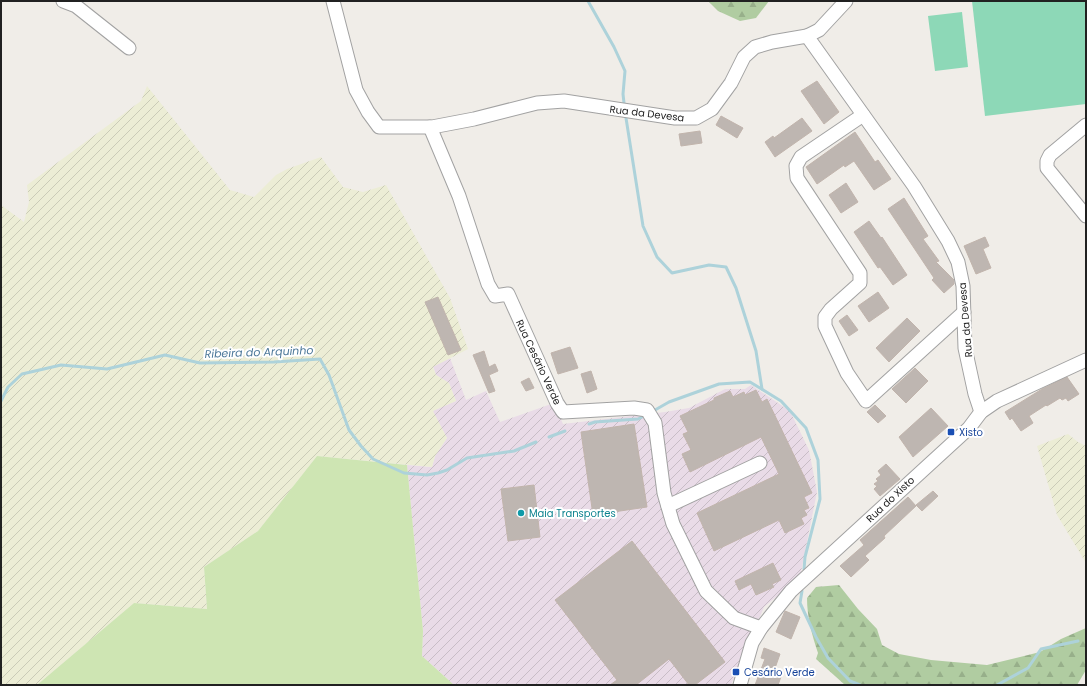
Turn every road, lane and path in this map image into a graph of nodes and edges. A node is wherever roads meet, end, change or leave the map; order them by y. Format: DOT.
graph roads {
  1 [pos="63,1"];
  2 [pos="333,1"];
  3 [pos="846,1"];
  4 [pos="808,36"];
  5 [pos="129,48"];
  6 [pos="863,116"];
  7 [pos="1086,125"];
  8 [pos="430,128"];
  9 [pos="1086,216"];
  10 [pos="964,312"];
  11 [pos="1086,360"];
  12 [pos="981,412"];
  13 [pos="760,463"];
  14 [pos="668,506"];
  15 [pos="761,628"];
  16 [pos="740,685"];
  1 -- 5 [label="street"];
  2 -- 8 [label="street, Rua da Devesa"];
  3 -- 4 [label="street"];
  4 -- 6 [label="street, Rua da Devesa"];
  4 -- 8 [label="street, Rua da Devesa"];
  6 -- 10 [label="street, Rua da Devesa"];
  6 -- 10 [label="street"];
  7 -- 9 [label="street"];
  8 -- 14 [label="street, Rua Cesário Verde"];
  10 -- 12 [label="street, Rua da Devesa"];
  11 -- 12 [label="street, Rua do Xisto"];
  12 -- 15 [label="street, Rua do Xisto"];
  13 -- 14 [label="street"];
  14 -- 15 [label="street, Rua Cesário Verde"];
  15 -- 16 [label="street, Rua do Xisto"];
}
